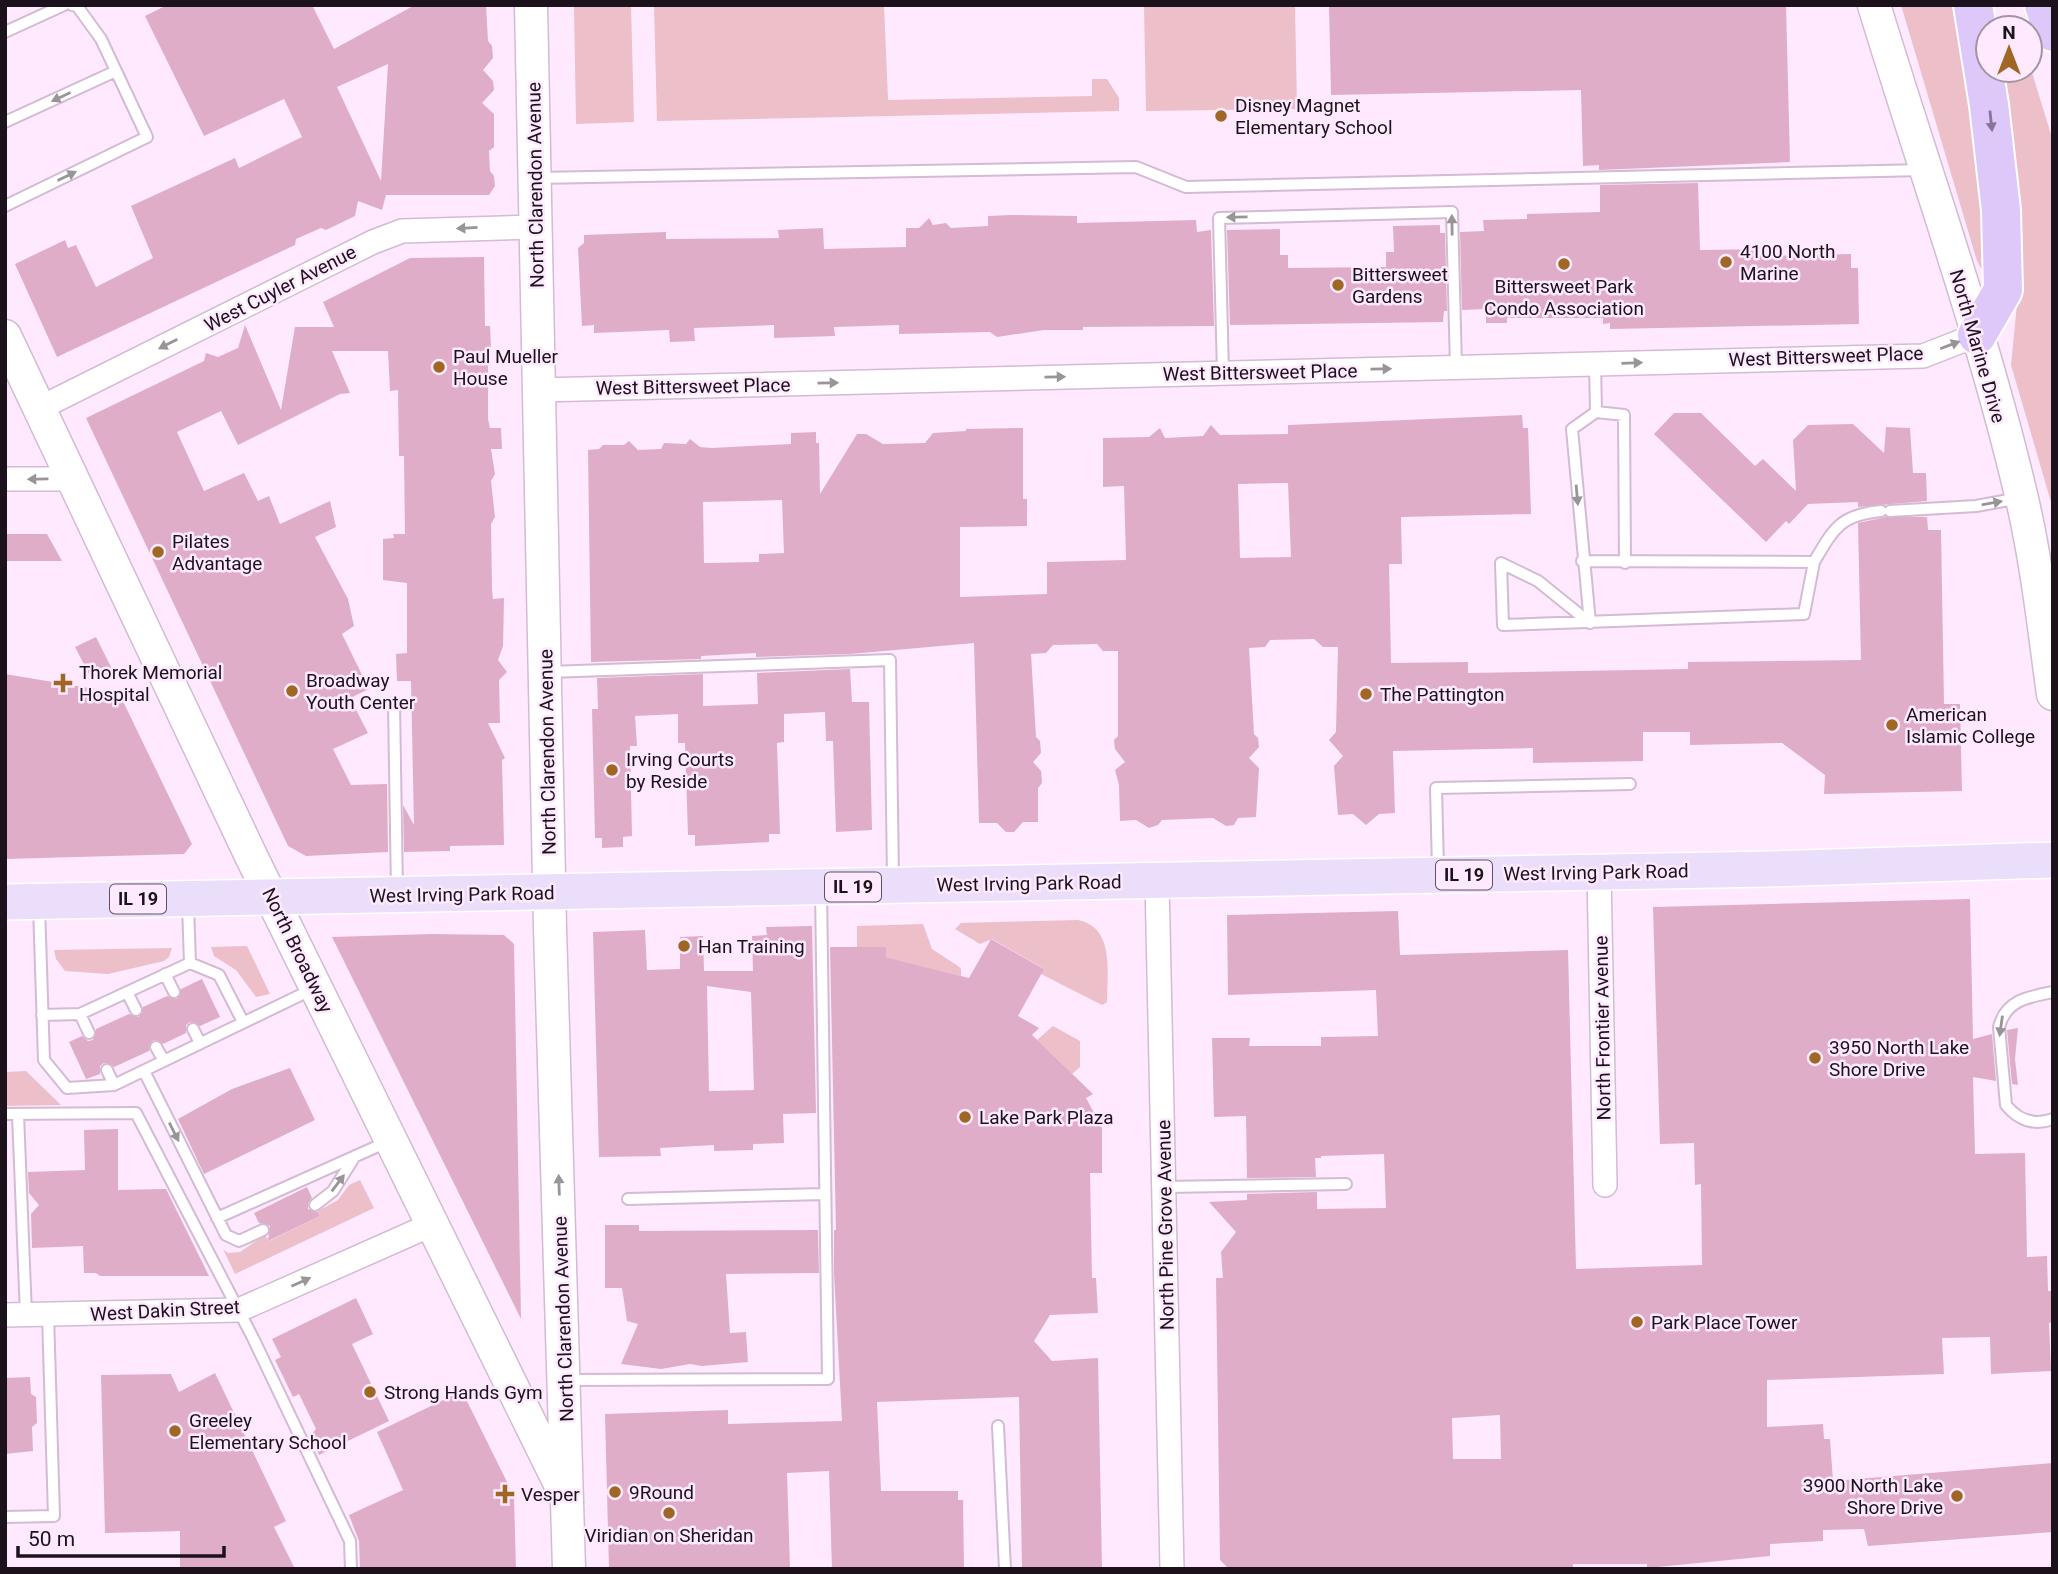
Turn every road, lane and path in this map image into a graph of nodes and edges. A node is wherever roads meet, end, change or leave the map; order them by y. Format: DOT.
graph roads {
  1 [pos="64,5"];
  2 [pos="72,5"];
  3 [pos="531,5"];
  4 [pos="1874,5"];
  5 [pos="1973,5"];
  6 [pos="2044,5"];
  7 [pos="5,32"];
  8 [pos="2053,32"];
  9 [pos="117,71"];
  10 [pos="5,122"];
  11 [pos="1925,170"];
  12 [pos="535,178"];
  13 [pos="5,206"];
  14 [pos="536,227"];
  15 [pos="1977,335"];
  16 [pos="5,336"];
  17 [pos="1595,364"];
  18 [pos="1456,367"];
  19 [pos="1223,373"];
  20 [pos="539,390"];
  21 [pos="40,408"];
  22 [pos="1595,412"];
  23 [pos="72,478"];
  24 [pos="5,479"];
  25 [pos="2022,498"];
  26 [pos="1582,561"];
  27 [pos="1814,562"];
  28 [pos="1625,563"];
  29 [pos="1590,623"];
  30 [pos="545,673"];
  31 [pos="2053,694"];
  32 [pos="394,703"];
  33 [pos="1630,784"];
  34 [pos="2053,860"];
  35 [pos="1599,872"];
  36 [pos="1438,875"];
  37 [pos="1157,881"];
  38 [pos="893,886"];
  39 [pos="821,887"];
  40 [pos="550,892"];
  41 [pos="397,895"];
  42 [pos="271,897"];
  43 [pos="188,898"];
  44 [pos="22,902"];
  45 [pos="190,963"];
  46 [pos="165,974"];
  47 [pos="316,987"];
  48 [pos="127,992"];
  49 [pos="174,992"];
  50 [pos="2053,992"];
  51 [pos="136,1010"];
  52 [pos="80,1014"];
  53 [pos="42,1015"];
  54 [pos="243,1022"];
  55 [pos="193,1030"];
  56 [pos="89,1033"];
  57 [pos="200,1043"];
  58 [pos="156,1047"];
  59 [pos="164,1061"];
  60 [pos="107,1070"];
  61 [pos="144,1071"];
  62 [pos="114,1086"];
  63 [pos="5,1114"];
  64 [pos="18,1114"];
  65 [pos="2053,1119"];
  66 [pos="391,1140"];
  67 [pos="355,1156"];
  68 [pos="1346,1184"];
  69 [pos="1605,1185"];
  70 [pos="1164,1187"];
  71 [pos="825,1194"];
  72 [pos="628,1199"];
  73 [pos="315,1205"];
  74 [pos="217,1218"];
  75 [pos="433,1224"];
  76 [pos="263,1230"];
  77 [pos="239,1310"];
  78 [pos="26,1315"];
  79 [pos="565,1380"];
  80 [pos="998,1426"];
  81 [pos="567,1499"];
  82 [pos="5,1517"];
  83 [pos="351,1569"];
  84 [pos="569,1569"];
  85 [pos="1004,1569"];
  86 [pos="1172,1569"];
  1 -- 7 [label="lane"];
  2 -- 9 [label="lane"];
  3 -- 12 [label="main road, North Clarendon Avenue"];
  4 -- 11 [label="main road, North Marine Drive"];
  5 -- 15 [label="highway, one-way"];
  6 -- 8 [label="highway"];
  9 -- 10 [label="lane, one-way"];
  13 -- 9 [label="lane, one-way"];
  11 -- 12 [label="lane"];
  11 -- 15 [label="main road, North Marine Drive"];
  12 -- 14 [label="main road, North Clarendon Avenue"];
  14 -- 20 [label="main road, North Clarendon Avenue"];
  14 -- 21 [label="street, West Cuyler Avenue, one-way"];
  17 -- 15 [label="street, West Bittersweet Place, one-way"];
  15 -- 25 [label="main road, North Marine Drive"];
  16 -- 21 [label="main road, North Broadway"];
  17 -- 18 [label="street, West Bittersweet Place"];
  17 -- 22 [label="lane"];
  19 -- 18 [label="street, West Bittersweet Place, one-way"];
  18 -- 19 [label="lane, one-way"];
  20 -- 19 [label="street, West Bittersweet Place, one-way"];
  20 -- 30 [label="main road, North Clarendon Avenue"];
  21 -- 23 [label="main road, North Broadway"];
  22 -- 26 [label="lane, one-way"];
  22 -- 28 [label="lane"];
  23 -- 24 [label="street, one-way"];
  23 -- 42 [label="main road, North Broadway"];
  27 -- 25 [label="lane, one-way"];
  25 -- 31 [label="main road, North Marine Drive"];
  26 -- 28 [label="lane"];
  26 -- 29 [label="lane"];
  27 -- 28 [label="lane"];
  27 -- 29 [label="lane"];
  29 -- 29 [label="lane"];
  30 -- 38 [label="lane"];
  30 -- 40 [label="main road, North Clarendon Avenue"];
  32 -- 41 [label="lane"];
  33 -- 36 [label="lane"];
  34 -- 35 [label="main road, West Irving Park Road / IL 19"];
  35 -- 36 [label="main road, West Irving Park Road / IL 19"];
  35 -- 69 [label="street, North Frontier Avenue"];
  36 -- 37 [label="main road, West Irving Park Road / IL 19"];
  37 -- 38 [label="main road, West Irving Park Road / IL 19"];
  37 -- 70 [label="street, North Pine Grove Avenue"];
  38 -- 39 [label="main road, West Irving Park Road / IL 19"];
  39 -- 40 [label="main road, West Irving Park Road / IL 19"];
  39 -- 71 [label="lane"];
  40 -- 41 [label="main road, West Irving Park Road / IL 19"];
  79 -- 40 [label="main road, North Clarendon Avenue, one-way"];
  41 -- 42 [label="main road, West Irving Park Road / IL 19"];
  42 -- 43 [label="main road, West Irving Park Road / IL 19"];
  42 -- 47 [label="main road, North Broadway"];
  43 -- 44 [label="main road, West Irving Park Road / IL 19"];
  43 -- 45 [label="lane"];
  44 -- 53 [label="lane"];
  45 -- 46 [label="lane"];
  45 -- 54 [label="lane"];
  46 -- 48 [label="lane"];
  46 -- 49 [label="lane"];
  47 -- 54 [label="lane"];
  47 -- 66 [label="main road, North Broadway"];
  48 -- 51 [label="lane"];
  48 -- 52 [label="lane"];
  50 -- 65 [label="lane, one-way"];
  52 -- 53 [label="lane"];
  52 -- 56 [label="lane"];
  53 -- 62 [label="lane"];
  54 -- 57 [label="lane"];
  55 -- 57 [label="lane"];
  57 -- 59 [label="lane"];
  58 -- 59 [label="lane"];
  59 -- 61 [label="lane"];
  60 -- 62 [label="lane"];
  61 -- 62 [label="lane"];
  61 -- 74 [label="lane, one-way"];
  63 -- 64 [label="lane"];
  64 -- 77 [label="lane"];
  64 -- 78 [label="lane"];
  66 -- 67 [label="lane"];
  66 -- 75 [label="main road, North Broadway"];
  73 -- 67 [label="lane, one-way"];
  67 -- 74 [label="lane"];
  68 -- 70 [label="lane"];
  70 -- 86 [label="street, North Pine Grove Avenue"];
  71 -- 72 [label="lane"];
  71 -- 79 [label="lane"];
  74 -- 76 [label="lane"];
  77 -- 75 [label="street, West Dakin Street, one-way"];
  75 -- 81 [label="main road, North Broadway"];
  77 -- 78 [label="street, West Dakin Street"];
  77 -- 83 [label="lane"];
  78 -- 82 [label="lane"];
  79 -- 81 [label="main road, North Clarendon Avenue"];
  80 -- 85 [label="lane"];
  81 -- 84 [label="main road, North Broadway"];
}
